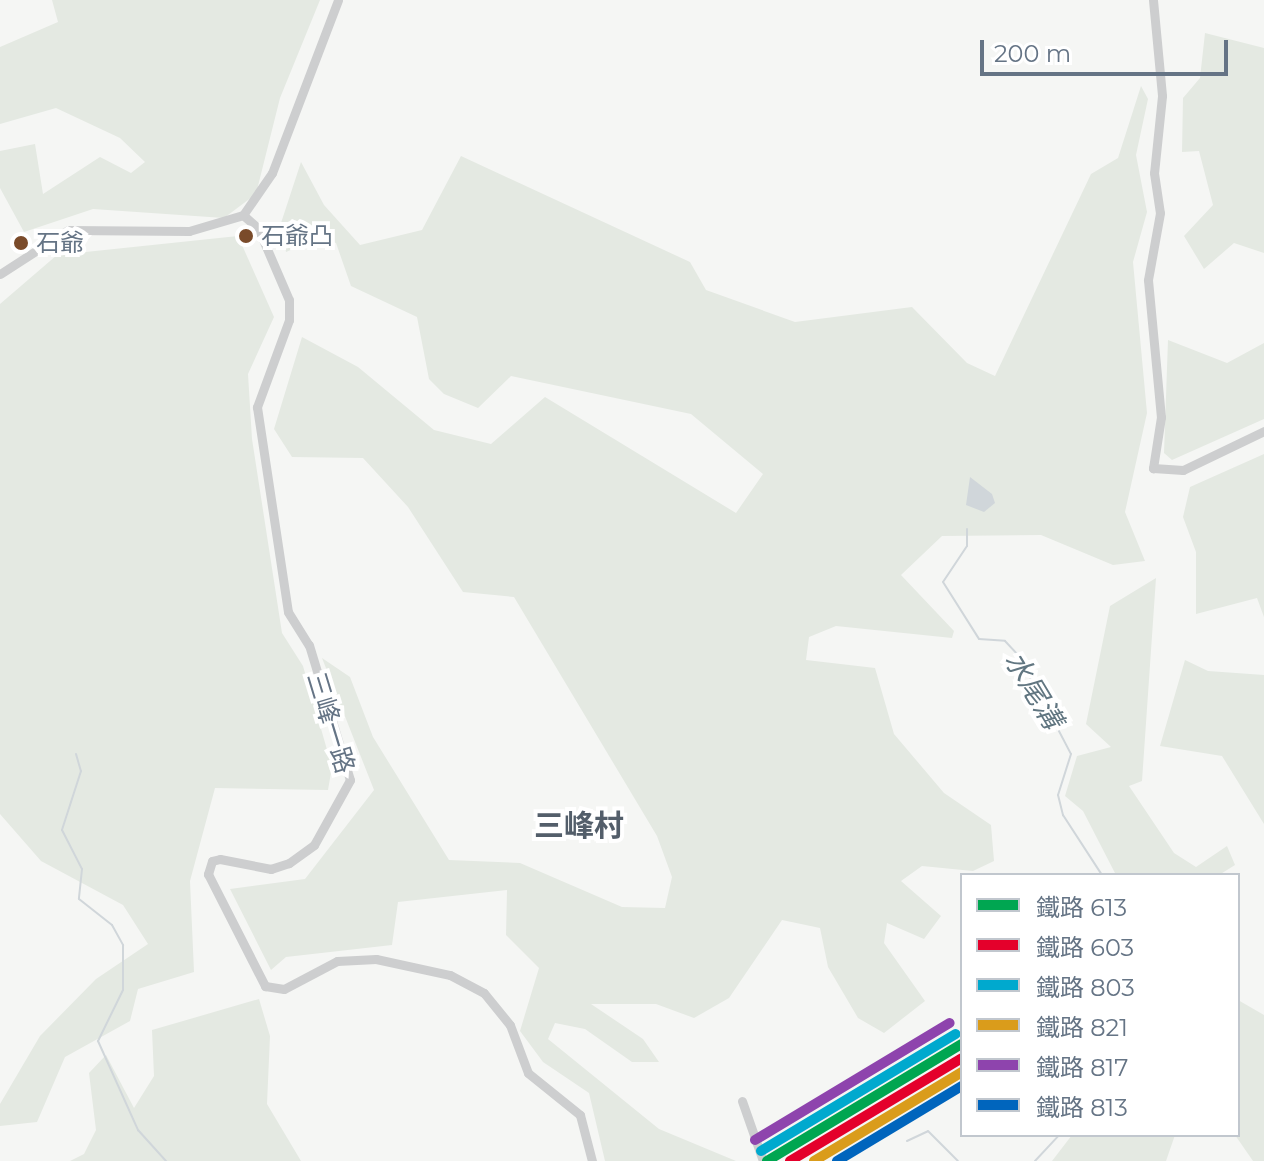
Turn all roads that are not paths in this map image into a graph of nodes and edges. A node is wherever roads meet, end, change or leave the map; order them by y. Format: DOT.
graph roads {
  1 [pos="338,0"];
  2 [pos="1153,0"];
  3 [pos="243,215"];
  4 [pos="0,274"];
  5 [pos="1264,431"];
  6 [pos="742,1101"];
  7 [pos="592,1161"];
  8 [pos="763,1161"];
  1 -- 3 [label="street"];
  2 -- 5 [label="street"];
  3 -- 4 [label="street"];
  3 -- 7 [label="street, 三峰一路"];
  6 -- 8 [label="street"];
}
